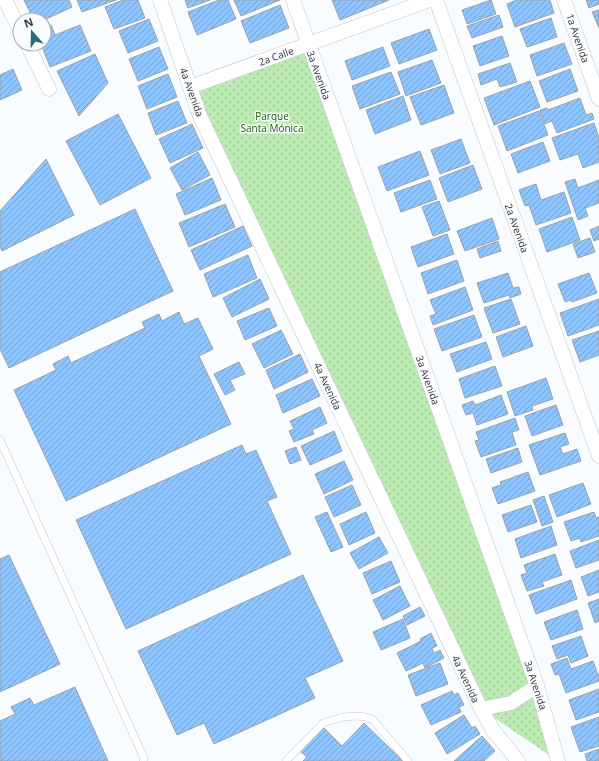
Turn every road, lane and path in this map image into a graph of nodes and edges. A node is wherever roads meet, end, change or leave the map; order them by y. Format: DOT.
graph roads {
  1 [pos="5,0"];
  2 [pos="160,0"];
  3 [pos="292,0"];
  4 [pos="430,0"];
  5 [pos="436,0"];
  6 [pos="564,0"];
  7 [pos="12,14"];
  8 [pos="308,44"];
  9 [pos="31,52"];
  10 [pos="190,87"];
  11 [pos="49,89"];
  12 [pos="599,99"];
  13 [pos="0,440"];
  14 [pos="599,456"];
  15 [pos="537,686"];
  16 [pos="481,709"];
  17 [pos="143,761"];
  18 [pos="286,761"];
  19 [pos="408,761"];
  20 [pos="518,761"];
  21 [pos="558,761"];
  1 -- 7 [label="street"];
  2 -- 10 [label="street, 4a Avenida"];
  3 -- 8 [label="street, 3a Avenida"];
  4 -- 8 [label="street, 2a Calle"];
  5 -- 14 [label="street, 2a Avenida"];
  6 -- 12 [label="street, 1a Avenida"];
  8 -- 10 [label="street, 2a Calle"];
  8 -- 15 [label="street, 3a Avenida"];
  9 -- 11 [label="street"];
  10 -- 16 [label="street, 4a Avenida"];
  13 -- 17 [label="lane"];
  15 -- 16 [label="street"];
  15 -- 21 [label="street, 3a Avenida"];
  16 -- 20 [label="street, 4a Avenida"];
  18 -- 19 [label="lane"];
}
